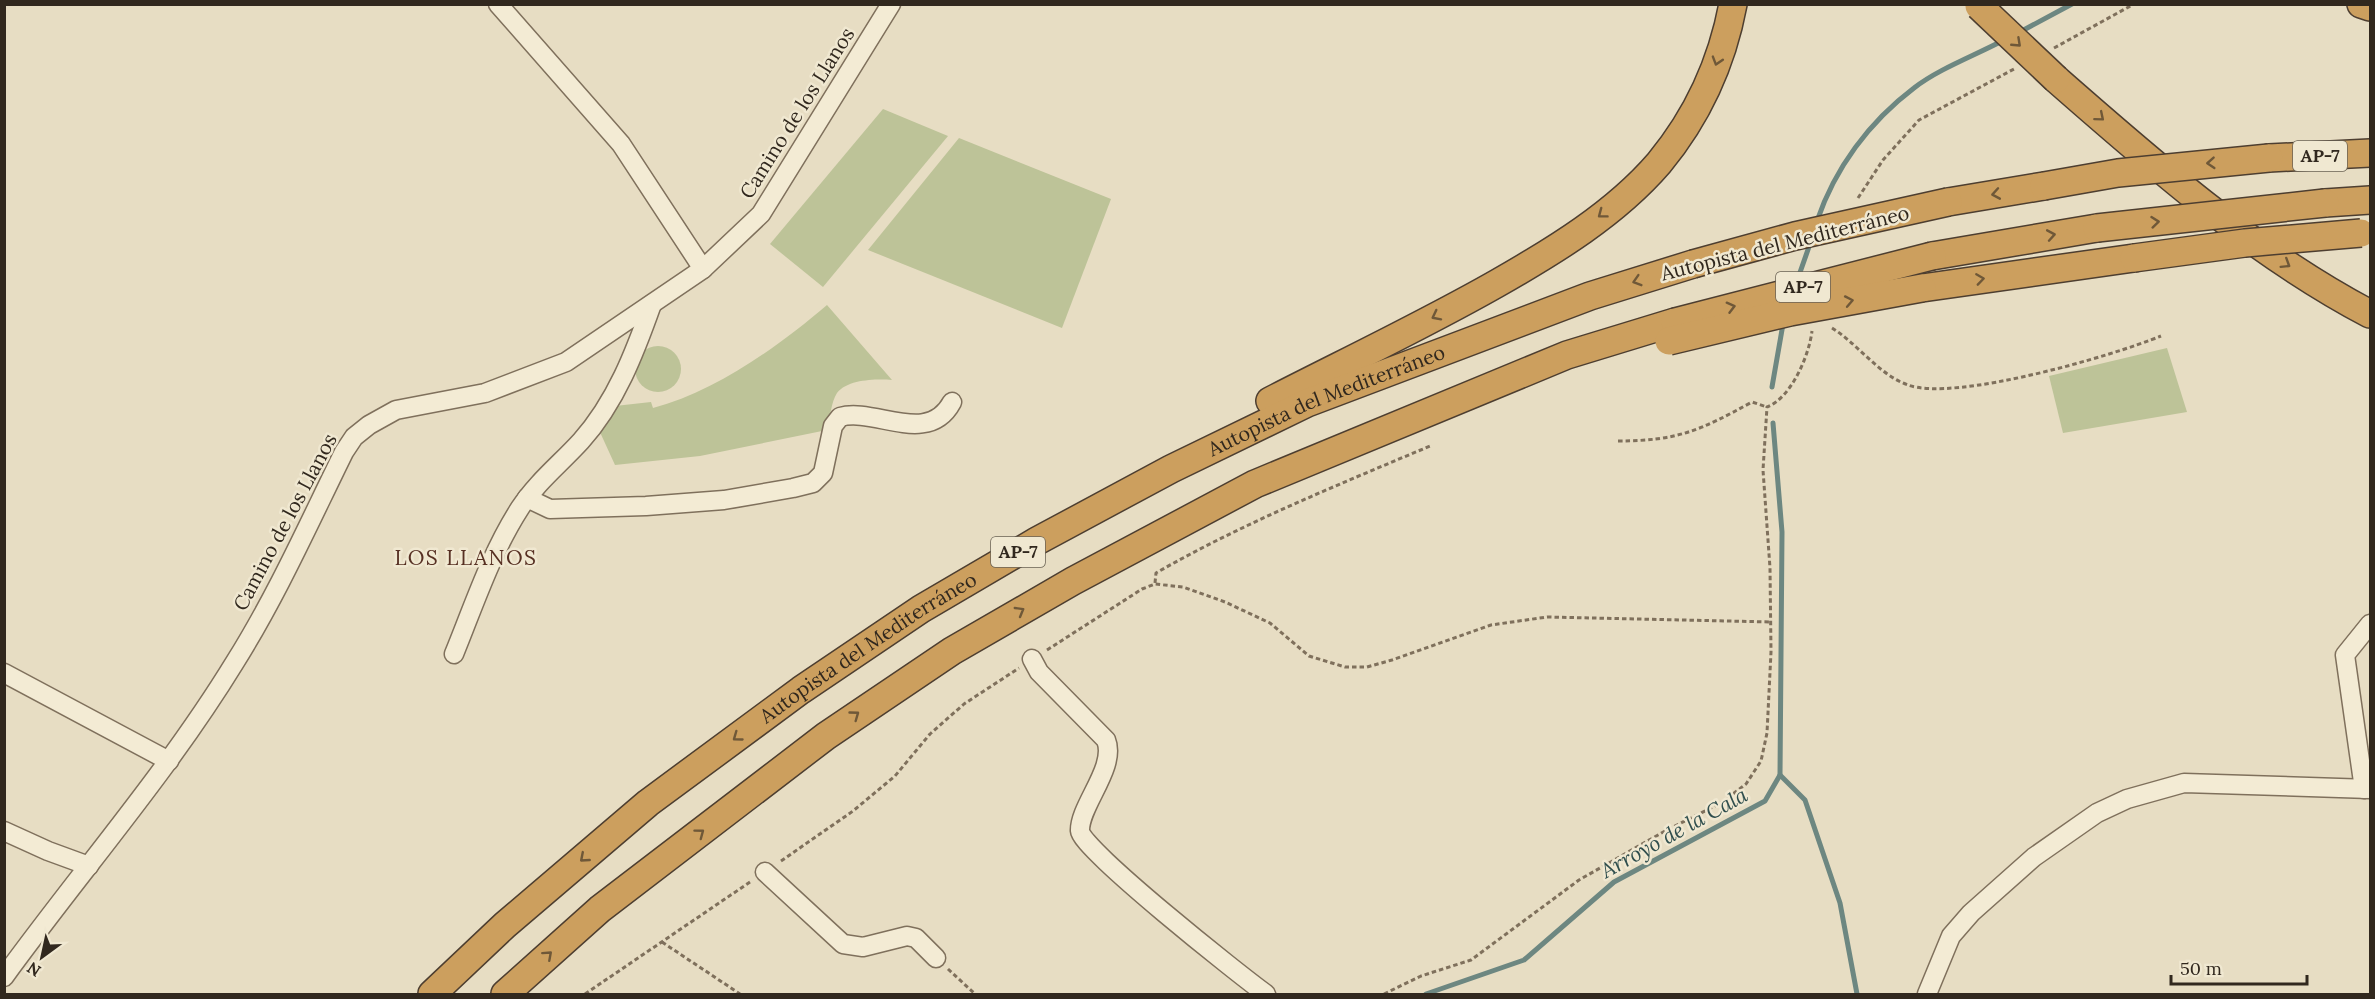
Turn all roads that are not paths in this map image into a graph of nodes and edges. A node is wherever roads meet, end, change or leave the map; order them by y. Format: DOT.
graph roads {
  1 [pos="498,4"];
  2 [pos="891,4"];
  3 [pos="1733,4"];
  4 [pos="2361,4"];
  5 [pos="1978,5"];
  6 [pos="2370,7"];
  7 [pos="2370,153"];
  8 [pos="2370,200"];
  9 [pos="2366,233"];
  10 [pos="703,269"];
  11 [pos="652,304"];
  12 [pos="2370,314"];
  13 [pos="1672,332"];
  14 [pos="952,402"];
  15 [pos="527,498"];
  16 [pos="1037,541"];
  17 [pos="2370,624"];
  18 [pos="454,654"];
  19 [pos="1032,659"];
  20 [pos="4,674"];
  21 [pos="169,761"];
  22 [pos="2367,789"];
  23 [pos="4,831"];
  24 [pos="89,866"];
  25 [pos="765,872"];
  26 [pos="936,958"];
  27 [pos="4,977"];
  28 [pos="432,994"];
  29 [pos="505,994"];
  30 [pos="1266,994"];
  31 [pos="1927,994"];
  1 -- 10 [label="street"];
  2 -- 10 [label="street, Camino de los Llanos"];
  3 -- 16 [label="highway, one-way"];
  4 -- 6 [label="highway"];
  5 -- 12 [label="highway, one-way, bridge"];
  7 -- 16 [label="highway, Autopista del Mediterráneo / AP-7, one-way, bridge"];
  13 -- 8 [label="highway, AP-7, one-way, bridge"];
  13 -- 9 [label="highway, one-way, bridge"];
  10 -- 11 [label="street, Camino de los Llanos"];
  11 -- 15 [label="street"];
  11 -- 21 [label="street, Camino de los Llanos"];
  29 -- 13 [label="highway, AP-7, one-way"];
  14 -- 15 [label="street"];
  15 -- 18 [label="street"];
  16 -- 28 [label="highway, Autopista del Mediterráneo / AP-7, one-way"];
  17 -- 22 [label="street"];
  19 -- 30 [label="street"];
  20 -- 21 [label="street"];
  21 -- 24 [label="street, Camino de los Llanos"];
  22 -- 31 [label="street"];
  23 -- 24 [label="street"];
  24 -- 27 [label="street, Camino de los Llanos"];
  25 -- 26 [label="street"];
}
